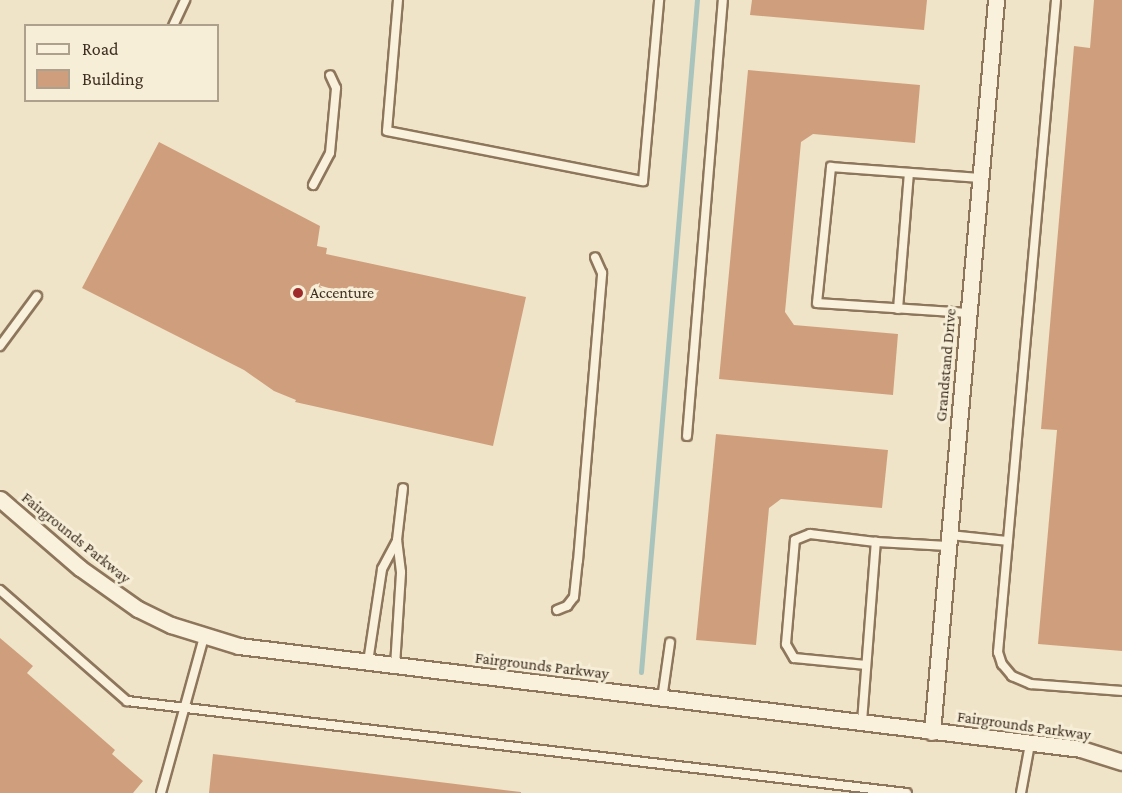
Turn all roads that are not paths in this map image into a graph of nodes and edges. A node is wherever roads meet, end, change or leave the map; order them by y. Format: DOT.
graph roads {
  1 [pos="185,0"];
  2 [pos="398,0"];
  3 [pos="659,0"];
  4 [pos="723,0"];
  5 [pos="996,0"];
  6 [pos="1056,0"];
  7 [pos="174,24"];
  8 [pos="330,75"];
  9 [pos="909,173"];
  10 [pos="980,178"];
  11 [pos="312,185"];
  12 [pos="595,257"];
  13 [pos="37,296"];
  14 [pos="898,309"];
  15 [pos="968,313"];
  16 [pos="0,346"];
  17 [pos="687,436"];
  18 [pos="403,488"];
  19 [pos="0,499"];
  20 [pos="397,540"];
  21 [pos="949,540"];
  22 [pos="876,542"];
  23 [pos="1008,542"];
  24 [pos="0,590"];
  25 [pos="557,610"];
  26 [pos="204,637"];
  27 [pos="670,643"];
  28 [pos="368,663"];
  29 [pos="866,665"];
  30 [pos="395,666"];
  31 [pos="1122,691"];
  32 [pos="662,699"];
  33 [pos="184,706"];
  34 [pos="862,724"];
  35 [pos="932,732"];
  36 [pos="1030,744"];
  37 [pos="1122,762"];
  38 [pos="161,793"];
  39 [pos="907,793"];
  40 [pos="1021,793"];
  1 -- 7 [label="lane"];
  2 -- 3 [label="lane"];
  4 -- 17 [label="lane"];
  5 -- 10 [label="street, Grandstand Drive"];
  6 -- 23 [label="lane"];
  8 -- 11 [label="lane"];
  9 -- 10 [label="lane"];
  9 -- 14 [label="lane"];
  9 -- 14 [label="lane"];
  10 -- 15 [label="street, Grandstand Drive"];
  12 -- 25 [label="lane"];
  13 -- 16 [label="lane"];
  14 -- 15 [label="lane"];
  15 -- 21 [label="street, Grandstand Drive"];
  18 -- 20 [label="lane"];
  19 -- 26 [label="street, Fairgrounds Parkway"];
  20 -- 28 [label="lane"];
  20 -- 30 [label="lane"];
  21 -- 22 [label="lane"];
  21 -- 23 [label="lane"];
  21 -- 35 [label="street, Grandstand Drive"];
  22 -- 29 [label="lane"];
  22 -- 29 [label="lane"];
  23 -- 31 [label="lane"];
  24 -- 33 [label="lane"];
  26 -- 28 [label="street, Fairgrounds Parkway"];
  26 -- 33 [label="lane"];
  27 -- 32 [label="lane"];
  28 -- 30 [label="street, Fairgrounds Parkway"];
  29 -- 34 [label="lane"];
  30 -- 32 [label="street, Fairgrounds Parkway"];
  32 -- 34 [label="street, Fairgrounds Parkway"];
  33 -- 38 [label="lane"];
  33 -- 39 [label="lane"];
  34 -- 35 [label="street, Fairgrounds Parkway"];
  35 -- 36 [label="street, Fairgrounds Parkway"];
  36 -- 37 [label="street, Fairgrounds Parkway"];
  36 -- 40 [label="lane"];
}
